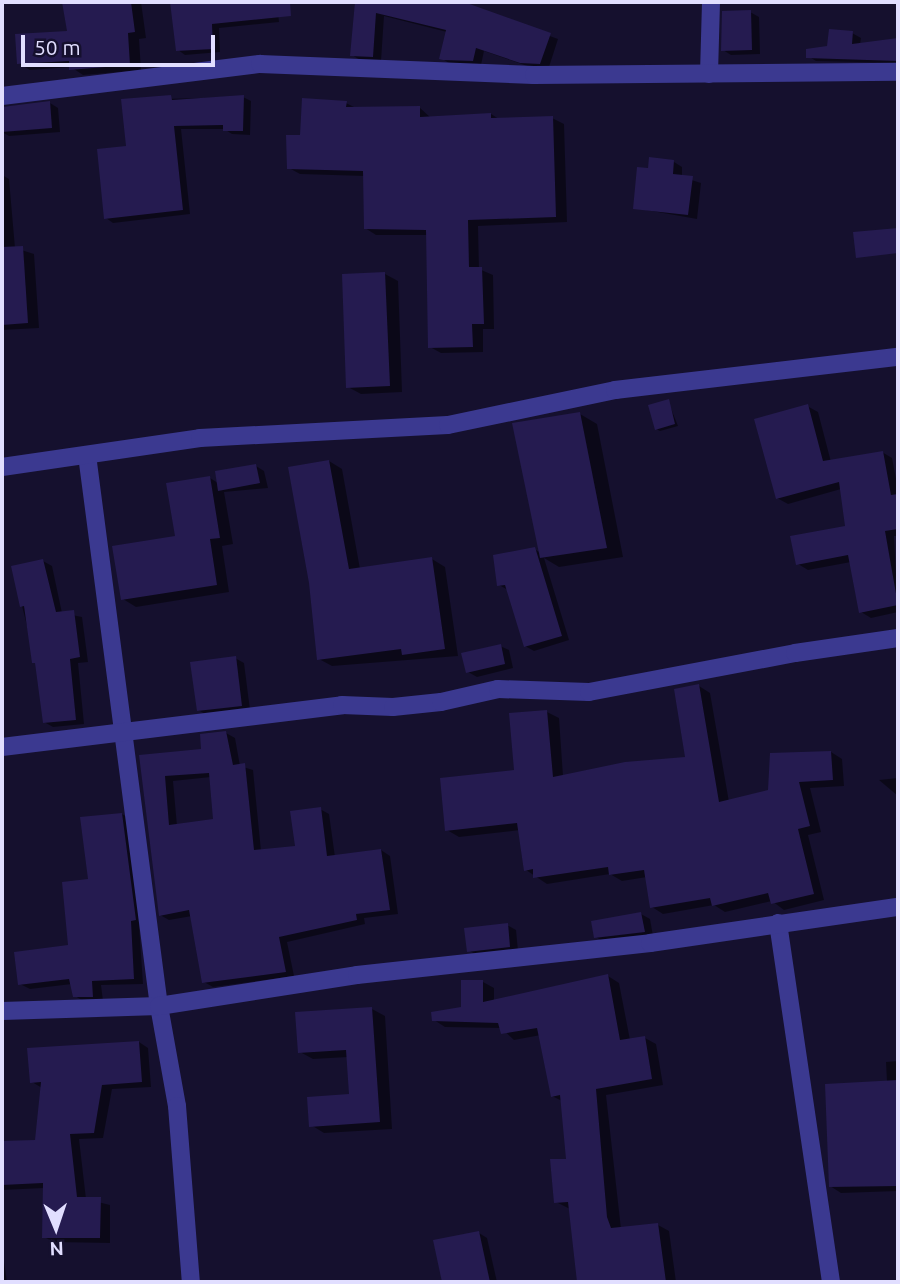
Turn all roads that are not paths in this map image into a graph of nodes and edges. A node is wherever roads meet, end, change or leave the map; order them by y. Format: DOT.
graph roads {
  1 [pos="711,2"];
  2 [pos="898,72"];
  3 [pos="709,74"];
  4 [pos="2,96"];
  5 [pos="898,357"];
  6 [pos="87,455"];
  7 [pos="2,467"];
  8 [pos="898,638"];
  9 [pos="125,732"];
  10 [pos="2,747"];
  11 [pos="898,907"];
  12 [pos="778,923"];
  13 [pos="159,1006"];
  14 [pos="2,1011"];
  15 [pos="191,1282"];
  16 [pos="831,1282"];
  1 -- 3 [label="street"];
  2 -- 3 [label="street"];
  3 -- 4 [label="street"];
  5 -- 6 [label="street"];
  6 -- 7 [label="street"];
  6 -- 9 [label="street"];
  8 -- 9 [label="street"];
  9 -- 10 [label="street"];
  9 -- 13 [label="street"];
  11 -- 12 [label="street"];
  12 -- 13 [label="street"];
  12 -- 16 [label="street"];
  13 -- 14 [label="street"];
  13 -- 15 [label="street"];
}
